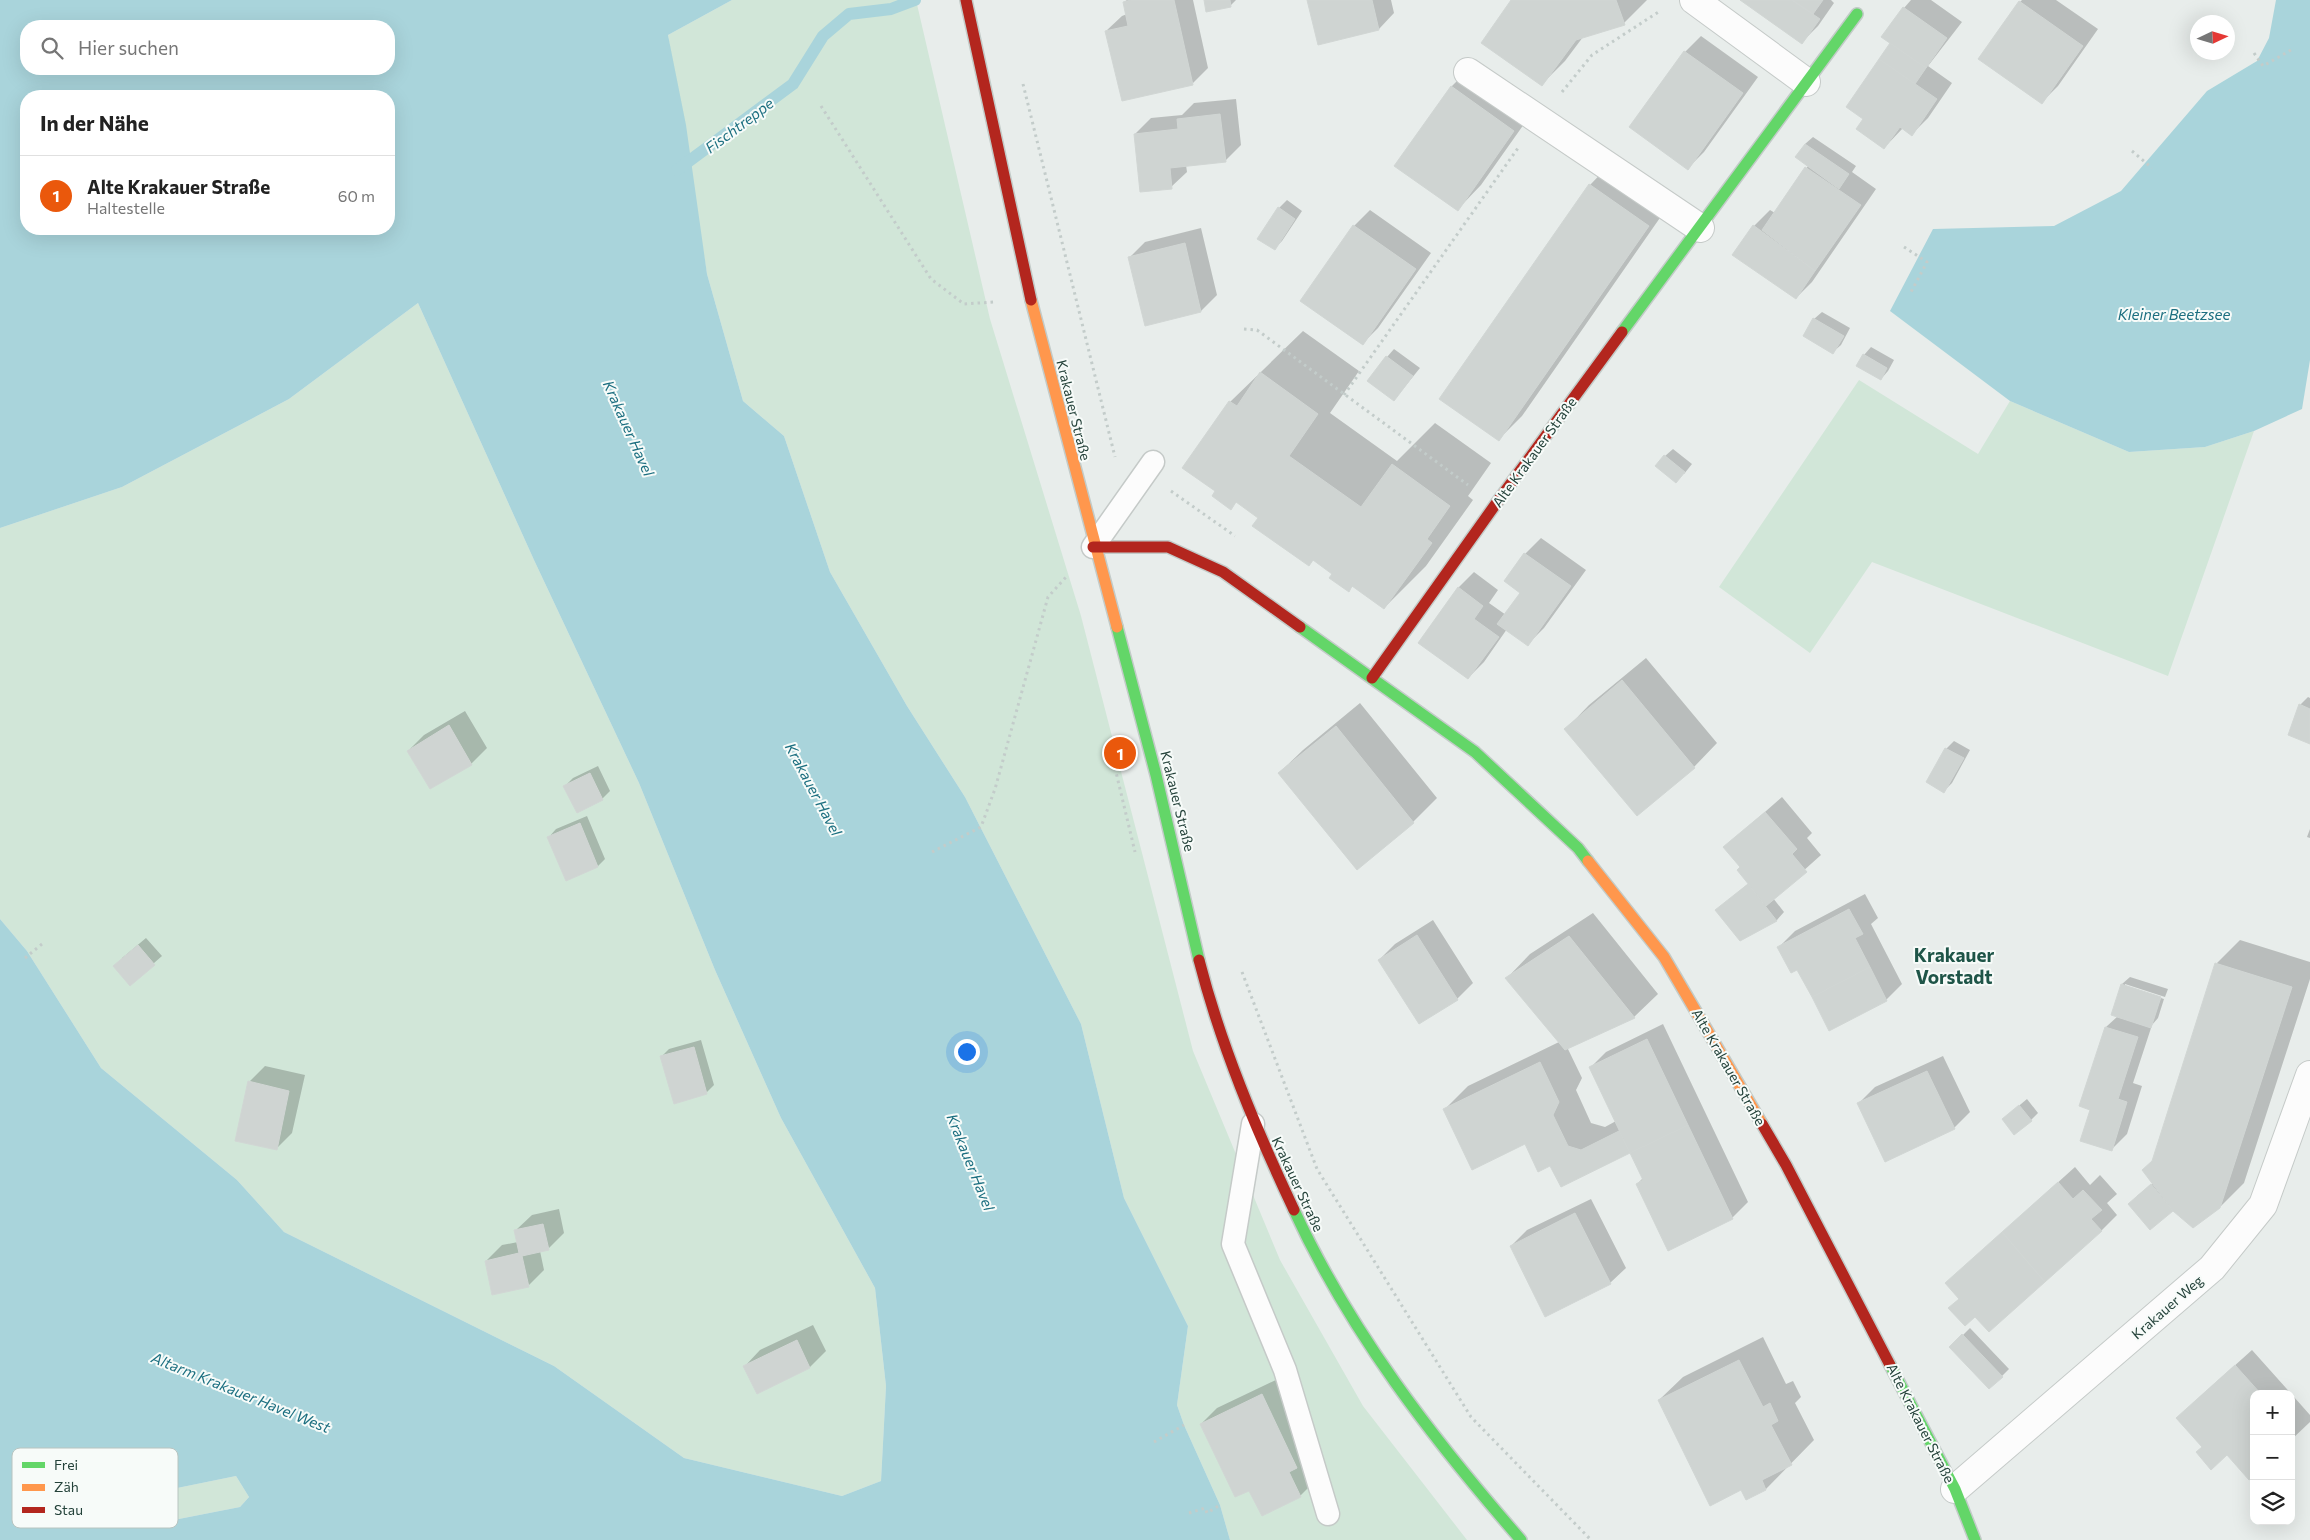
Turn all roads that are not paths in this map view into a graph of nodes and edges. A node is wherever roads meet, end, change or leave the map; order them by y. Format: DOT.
graph roads {
  1 [pos="966,0"];
  2 [pos="1694,0"];
  3 [pos="1856,14"];
  4 [pos="1468,72"];
  5 [pos="1806,82"];
  6 [pos="1700,228"];
  7 [pos="1153,462"];
  8 [pos="1093,547"];
  9 [pos="1372,678"];
  10 [pos="2310,1075"];
  11 [pos="1253,1124"];
  12 [pos="1955,1489"];
  13 [pos="1328,1514"];
  14 [pos="1521,1540"];
  15 [pos="1975,1540"];
  1 -- 8 [label="street, Krakauer Straße"];
  2 -- 5 [label="street"];
  3 -- 5 [label="street, Alte Krakauer Straße"];
  4 -- 6 [label="street"];
  5 -- 6 [label="street, Alte Krakauer Straße"];
  6 -- 9 [label="street, Alte Krakauer Straße"];
  7 -- 8 [label="lane"];
  8 -- 9 [label="street, Alte Krakauer Straße"];
  8 -- 11 [label="street, Krakauer Straße"];
  9 -- 12 [label="street, Alte Krakauer Straße"];
  10 -- 12 [label="street, Krakauer Weg"];
  11 -- 13 [label="lane"];
  11 -- 14 [label="street, Krakauer Straße"];
  12 -- 15 [label="street, Alte Krakauer Straße"];
}
